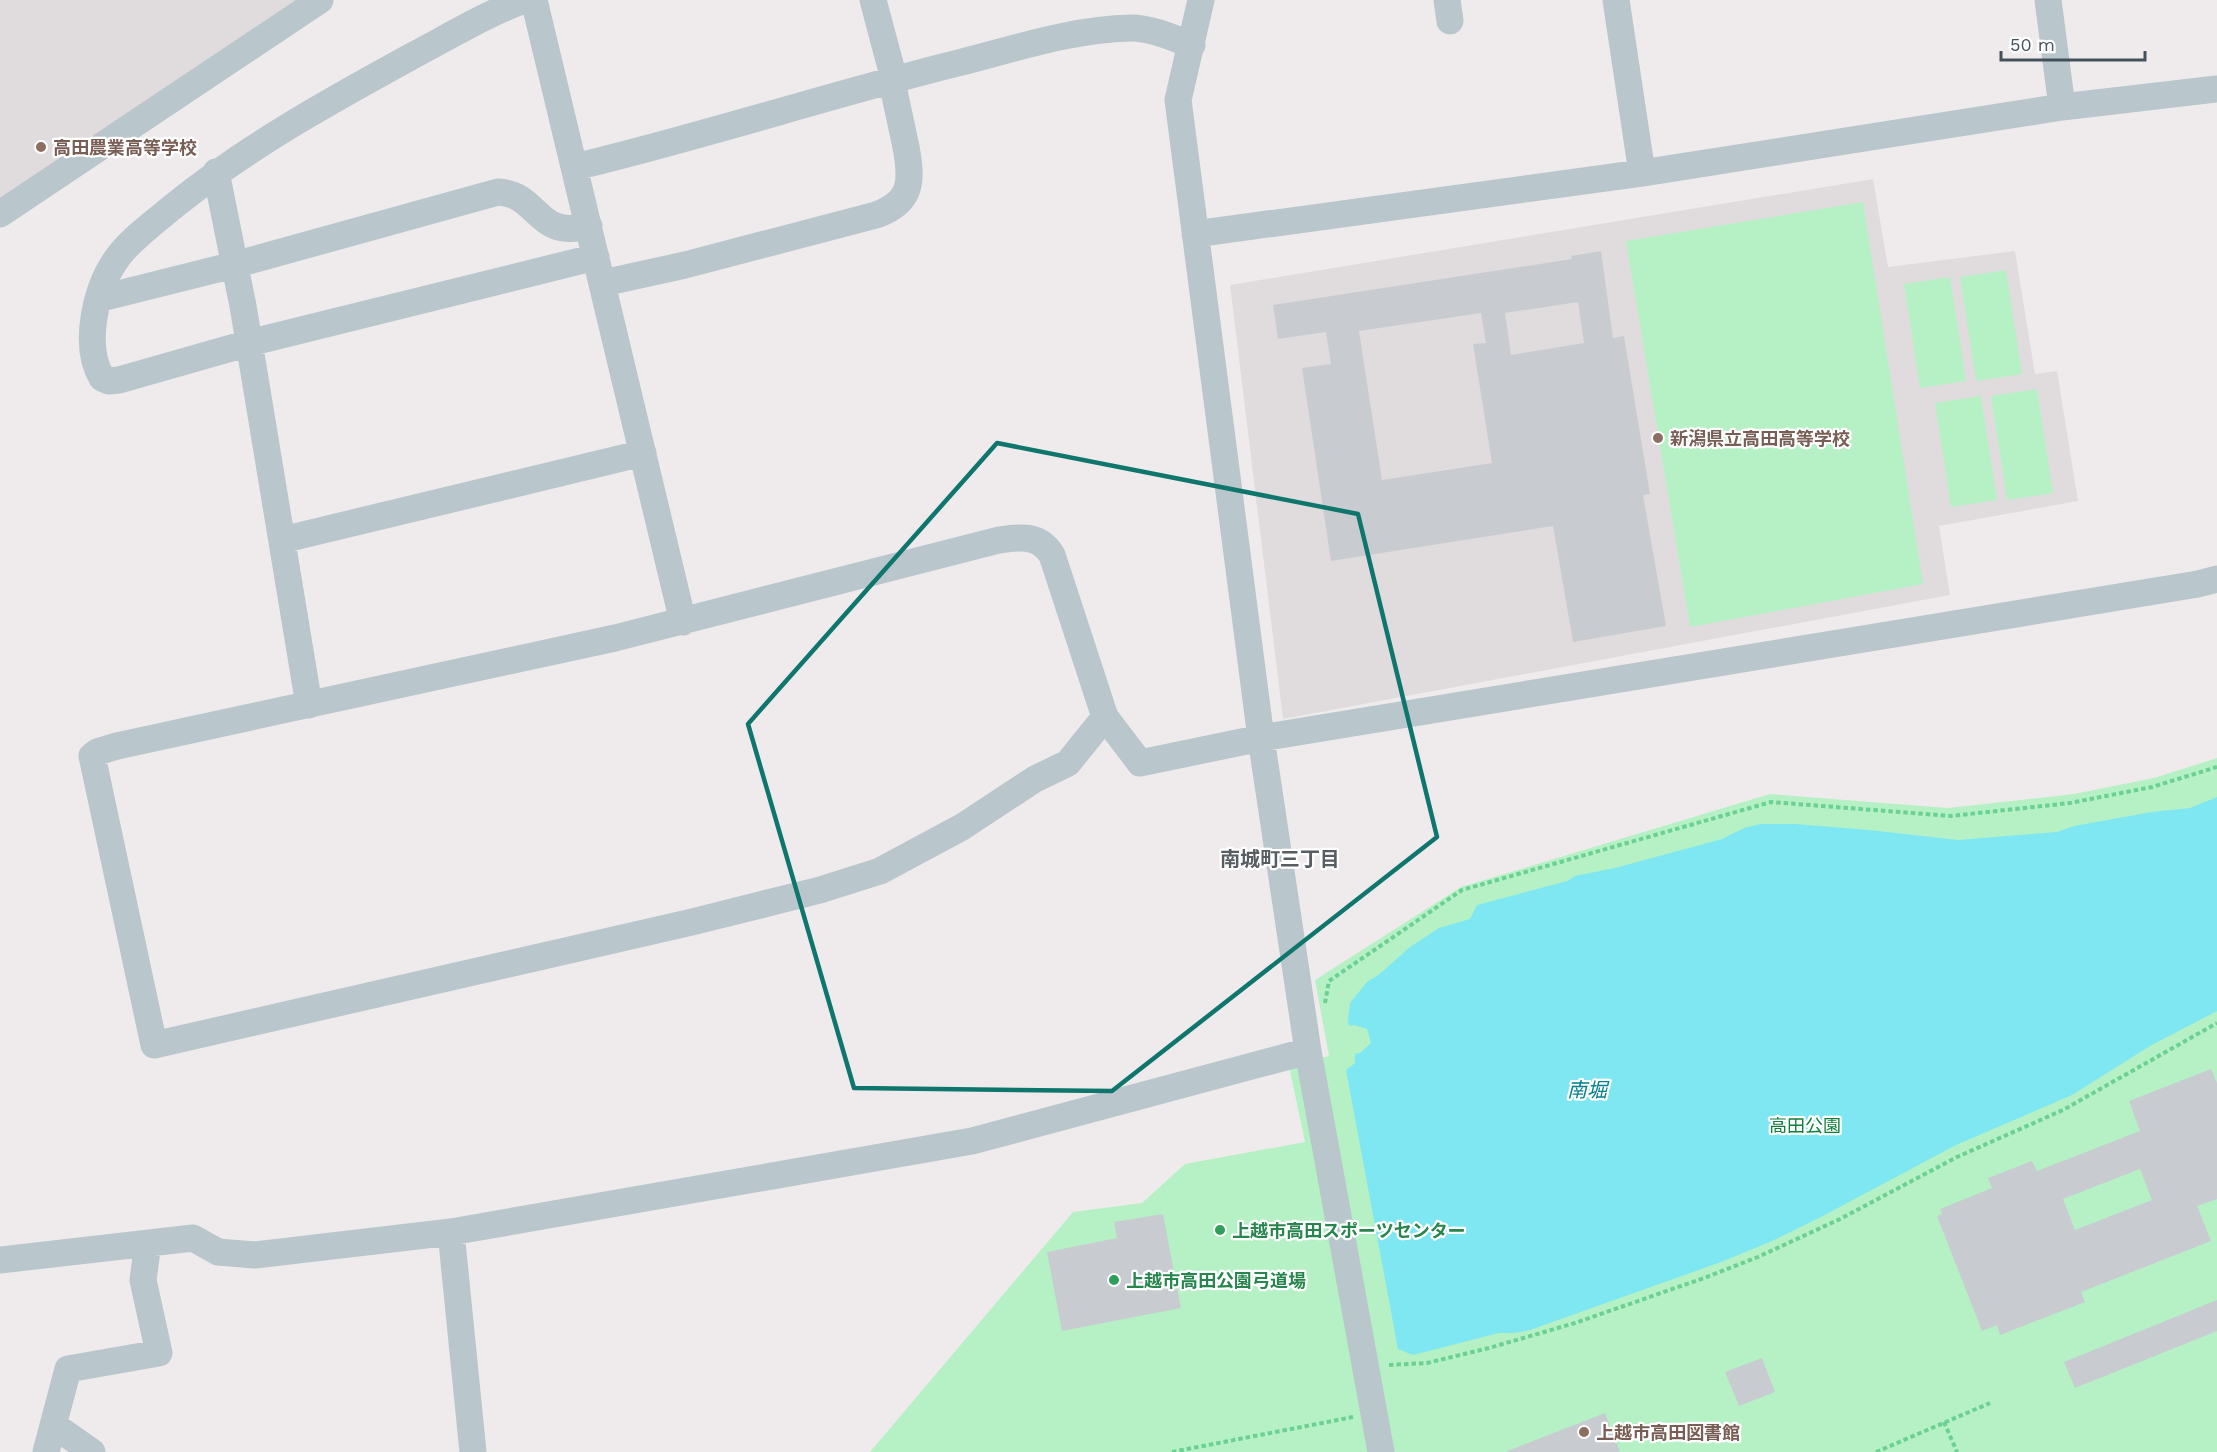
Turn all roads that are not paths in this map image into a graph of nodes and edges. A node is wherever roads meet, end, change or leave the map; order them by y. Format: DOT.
graph roads {
  1 [pos="320,0"];
  2 [pos="524,0"];
  3 [pos="534,0"];
  4 [pos="873,0"];
  5 [pos="1201,0"];
  6 [pos="1616,0"];
  7 [pos="2048,0"];
  8 [pos="1192,45"];
  9 [pos="894,79"];
  10 [pos="2217,89"];
  11 [pos="2062,107"];
  12 [pos="575,167"];
  13 [pos="216,172"];
  14 [pos="1642,173"];
  15 [pos="0,214"];
  16 [pos="589,226"];
  17 [pos="1195,234"];
  18 [pos="596,256"];
  19 [pos="234,265"];
  20 [pos="603,283"];
  21 [pos="98,299"];
  22 [pos="249,343"];
  23 [pos="643,453"];
  24 [pos="282,540"];
  25 [pos="2217,579"];
  26 [pos="683,622"];
  27 [pos="309,705"];
  28 [pos="1105,717"];
  29 [pos="1261,738"];
  30 [pos="1308,1051"];
  31 [pos="451,1232"];
  32 [pos="148,1243"];
  33 [pos="0,1260"];
  34 [pos="55,1426"];
  35 [pos="46,1452"];
  36 [pos="92,1452"];
  37 [pos="473,1452"];
  38 [pos="1381,1452"];
  1 -- 15 [label="street"];
  2 -- 13 [label="street"];
  3 -- 12 [label="street"];
  4 -- 9 [label="street"];
  5 -- 8 [label="street"];
  6 -- 14 [label="street"];
  7 -- 11 [label="street"];
  8 -- 9 [label="street"];
  8 -- 17 [label="street"];
  9 -- 12 [label="street"];
  9 -- 20 [label="street"];
  10 -- 11 [label="street"];
  11 -- 14 [label="street"];
  12 -- 16 [label="street"];
  13 -- 19 [label="street"];
  13 -- 21 [label="street"];
  14 -- 17 [label="street"];
  16 -- 18 [label="street"];
  16 -- 19 [label="street"];
  17 -- 29 [label="street"];
  18 -- 20 [label="street"];
  18 -- 22 [label="street"];
  19 -- 21 [label="street"];
  19 -- 22 [label="street"];
  20 -- 23 [label="street"];
  21 -- 22 [label="street"];
  22 -- 24 [label="street"];
  23 -- 24 [label="street"];
  23 -- 26 [label="street"];
  24 -- 27 [label="street"];
  25 -- 29 [label="street"];
  26 -- 27 [label="street"];
  26 -- 28 [label="street"];
  27 -- 28 [label="street"];
  28 -- 29 [label="street"];
  29 -- 30 [label="street"];
  30 -- 31 [label="street"];
  30 -- 38 [label="street"];
  31 -- 32 [label="street"];
  31 -- 37 [label="street"];
  32 -- 33 [label="street"];
  32 -- 34 [label="street"];
  34 -- 35 [label="street"];
  34 -- 36 [label="street"];
}
